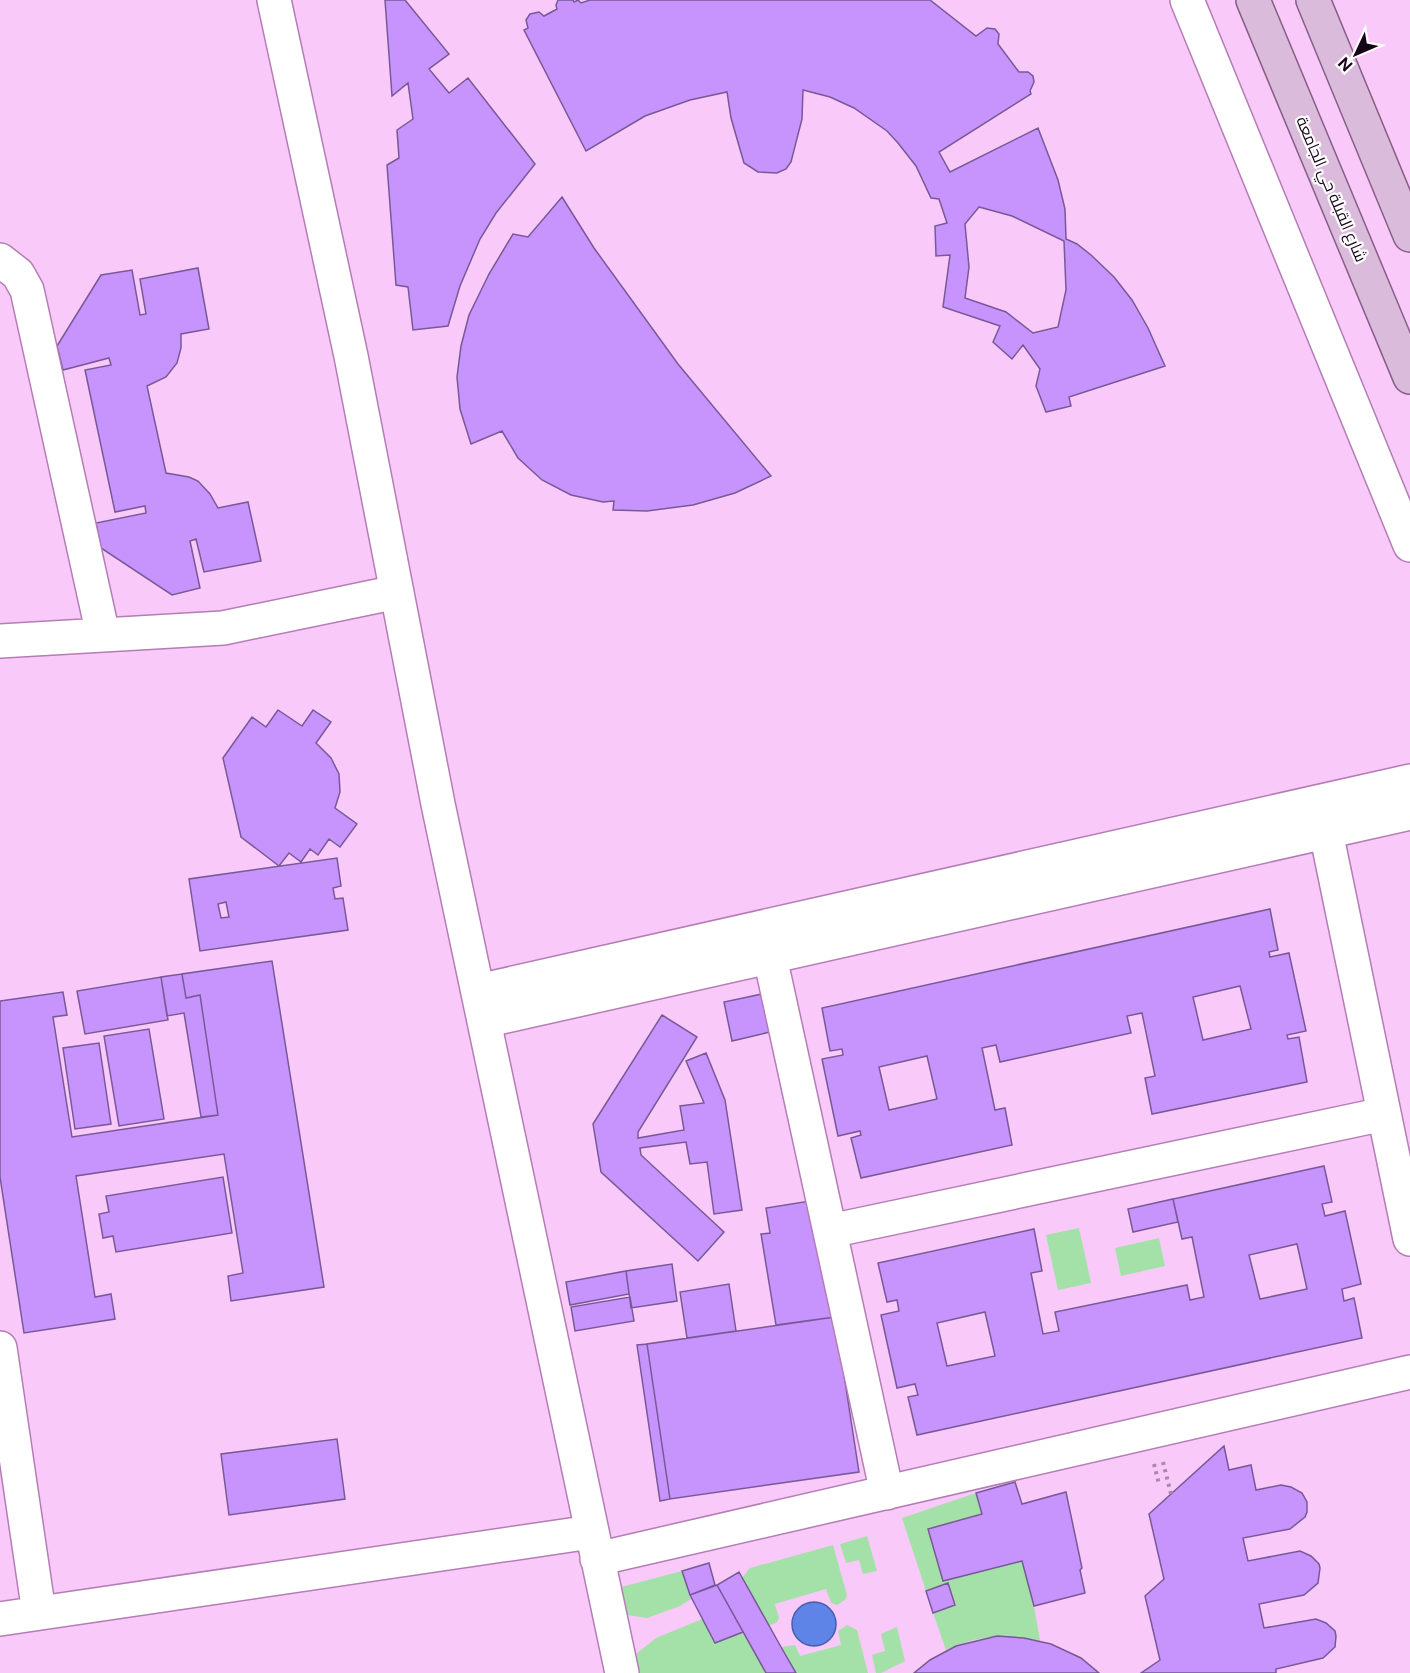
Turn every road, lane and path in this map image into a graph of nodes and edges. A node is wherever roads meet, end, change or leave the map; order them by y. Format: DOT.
graph roads {
  1 [pos="274,0"];
  2 [pos="1186,0"];
  3 [pos="1253,0"];
  4 [pos="1313,0"];
  5 [pos="1409,230"];
  6 [pos="0,260"];
  7 [pos="1410,377"];
  8 [pos="1410,545"];
  9 [pos="397,592"];
  10 [pos="103,635"];
  11 [pos="0,642"];
  12 [pos="1410,781"];
  13 [pos="1410,813"];
  14 [pos="1326,832"];
  15 [pos="770,957"];
  16 [pos="481,1006"];
  17 [pos="1384,1114"];
  18 [pos="830,1231"];
  19 [pos="1410,1239"];
  20 [pos="0,1348"];
  21 [pos="1410,1372"];
  22 [pos="1159,1484"];
  23 [pos="887,1493"];
  24 [pos="1171,1494"];
  25 [pos="594,1546"];
  26 [pos="39,1613"];
  27 [pos="0,1619"];
  28 [pos="621,1673"];
  1 -- 9 [label="lane"];
  2 -- 8 [label="lane"];
  3 -- 7 [label="main road, شارع القبلة حي الجامعة"];
  4 -- 5 [label="main road"];
  6 -- 10 [label="lane"];
  9 -- 10 [label="lane"];
  9 -- 16 [label="lane"];
  10 -- 11 [label="lane"];
  12 -- 16 [label="lane"];
  13 -- 14 [label="lane"];
  14 -- 15 [label="lane"];
  14 -- 17 [label="lane"];
  15 -- 16 [label="lane"];
  15 -- 18 [label="lane"];
  16 -- 25 [label="lane"];
  17 -- 18 [label="lane"];
  17 -- 19 [label="lane"];
  18 -- 23 [label="lane"];
  20 -- 26 [label="lane"];
  21 -- 23 [label="lane"];
  22 -- 24 [label="path"];
  23 -- 25 [label="lane"];
  25 -- 26 [label="lane"];
  25 -- 28 [label="lane"];
  26 -- 27 [label="lane"];
}
